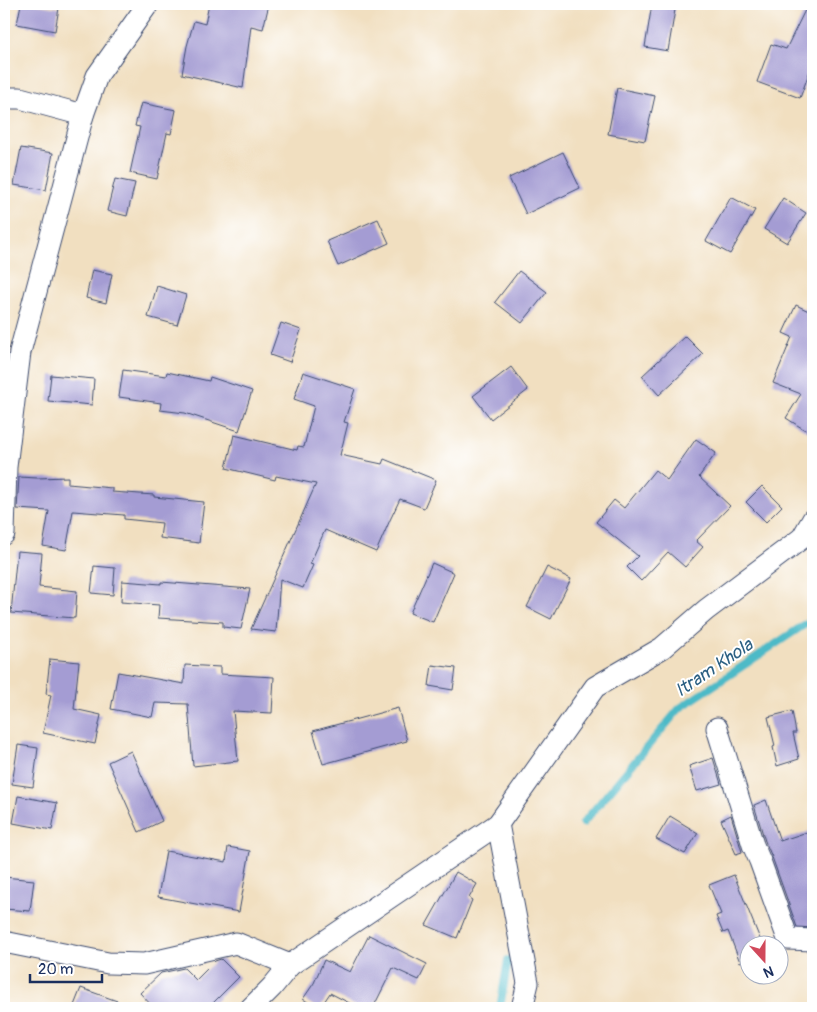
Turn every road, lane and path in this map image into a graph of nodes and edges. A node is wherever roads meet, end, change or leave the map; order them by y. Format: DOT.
graph roads {
  1 [pos="148,4"];
  2 [pos="4,98"];
  3 [pos="84,115"];
  4 [pos="813,519"];
  5 [pos="4,534"];
  6 [pos="718,728"];
  7 [pos="498,824"];
  8 [pos="813,940"];
  9 [pos="4,942"];
  10 [pos="290,965"];
  11 [pos="251,1008"];
  12 [pos="522,1008"];
  1 -- 3 [label="street"];
  2 -- 3 [label="street"];
  3 -- 5 [label="street"];
  4 -- 7 [label="street"];
  6 -- 8 [label="street"];
  7 -- 10 [label="street"];
  7 -- 12 [label="street"];
  9 -- 10 [label="street"];
  10 -- 11 [label="street"];
}
